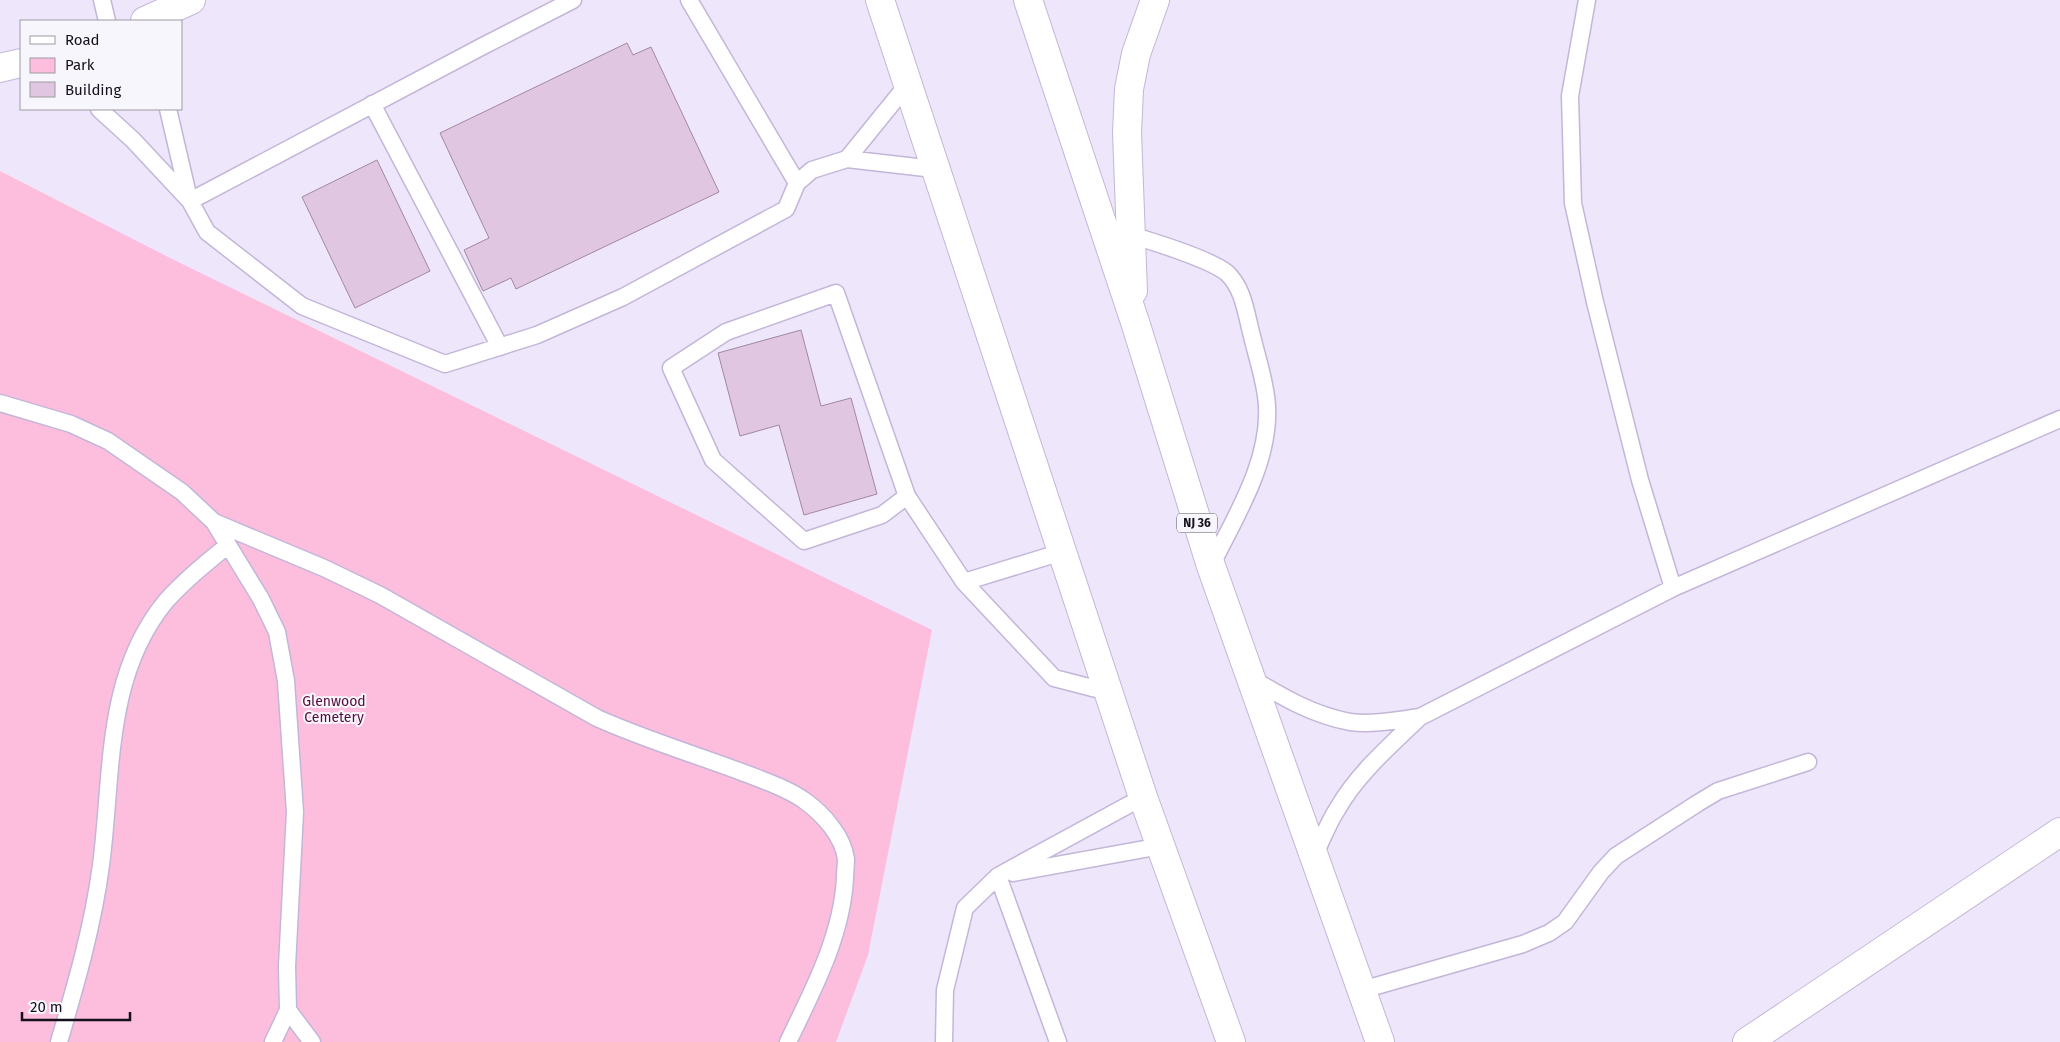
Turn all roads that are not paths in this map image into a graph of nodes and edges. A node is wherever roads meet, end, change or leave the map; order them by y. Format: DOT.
graph roads {
  1 [pos="102,0"];
  2 [pos="191,0"];
  3 [pos="573,0"];
  4 [pos="689,0"];
  5 [pos="880,0"];
  6 [pos="1028,0"];
  7 [pos="1155,0"];
  8 [pos="1587,0"];
  9 [pos="107,20"];
  10 [pos="148,20"];
  11 [pos="20,63"];
  12 [pos="0,68"];
  13 [pos="908,86"];
  14 [pos="372,104"];
  15 [pos="100,110"];
  16 [pos="168,110"];
  17 [pos="846,159"];
  18 [pos="934,169"];
  19 [pos="796,183"];
  20 [pos="190,201"];
  21 [pos="1103,226"];
  22 [pos="1131,235"];
  23 [pos="1135,322"];
  24 [pos="500,347"];
  25 [pos="0,403"];
  26 [pos="2060,419"];
  27 [pos="907,496"];
  28 [pos="214,522"];
  29 [pos="228,545"];
  30 [pos="1062,552"];
  31 [pos="1211,566"];
  32 [pos="964,582"];
  33 [pos="1673,588"];
  34 [pos="1251,678"];
  35 [pos="1108,692"];
  36 [pos="1420,717"];
  37 [pos="1808,762"];
  38 [pos="1142,797"];
  39 [pos="2060,832"];
  40 [pos="1161,846"];
  41 [pos="1314,856"];
  42 [pos="998,876"];
  43 [pos="1362,990"];
  44 [pos="288,1010"];
  45 [pos="59,1042"];
  46 [pos="273,1042"];
  47 [pos="312,1042"];
  48 [pos="788,1042"];
  49 [pos="944,1042"];
  50 [pos="1058,1042"];
  51 [pos="1231,1042"];
  52 [pos="1380,1042"];
  53 [pos="1747,1042"];
  1 -- 9 [label="lane"];
  2 -- 10 [label="main road"];
  3 -- 14 [label="lane"];
  4 -- 19 [label="lane"];
  5 -- 13 [label="main road"];
  6 -- 21 [label="main road, NJ 36"];
  7 -- 22 [label="main road"];
  8 -- 33 [label="lane"];
  11 -- 12 [label="main road"];
  13 -- 17 [label="lane"];
  13 -- 18 [label="main road"];
  14 -- 20 [label="lane"];
  14 -- 24 [label="lane"];
  15 -- 20 [label="lane"];
  16 -- 20 [label="lane"];
  17 -- 18 [label="lane"];
  17 -- 19 [label="lane"];
  18 -- 30 [label="main road"];
  19 -- 24 [label="lane"];
  20 -- 24 [label="lane"];
  21 -- 22 [label="lane"];
  21 -- 23 [label="main road, NJ 36"];
  22 -- 23 [label="main road"];
  22 -- 31 [label="lane"];
  23 -- 31 [label="main road, NJ 36"];
  25 -- 28 [label="lane"];
  26 -- 33 [label="lane"];
  27 -- 27 [label="lane"];
  27 -- 32 [label="lane"];
  28 -- 29 [label="lane"];
  28 -- 48 [label="lane"];
  29 -- 44 [label="lane"];
  29 -- 45 [label="lane"];
  30 -- 32 [label="lane"];
  30 -- 35 [label="main road"];
  31 -- 34 [label="main road, NJ 36"];
  32 -- 35 [label="lane"];
  33 -- 36 [label="lane"];
  34 -- 36 [label="lane"];
  34 -- 41 [label="main road, NJ 36"];
  35 -- 38 [label="main road"];
  36 -- 41 [label="lane"];
  37 -- 43 [label="lane"];
  38 -- 40 [label="main road"];
  38 -- 42 [label="lane"];
  39 -- 53 [label="main road"];
  40 -- 42 [label="lane"];
  40 -- 51 [label="main road"];
  41 -- 43 [label="main road, NJ 36"];
  42 -- 49 [label="lane"];
  42 -- 50 [label="lane"];
  43 -- 52 [label="main road, NJ 36"];
  44 -- 46 [label="lane"];
  44 -- 47 [label="lane"];
}
